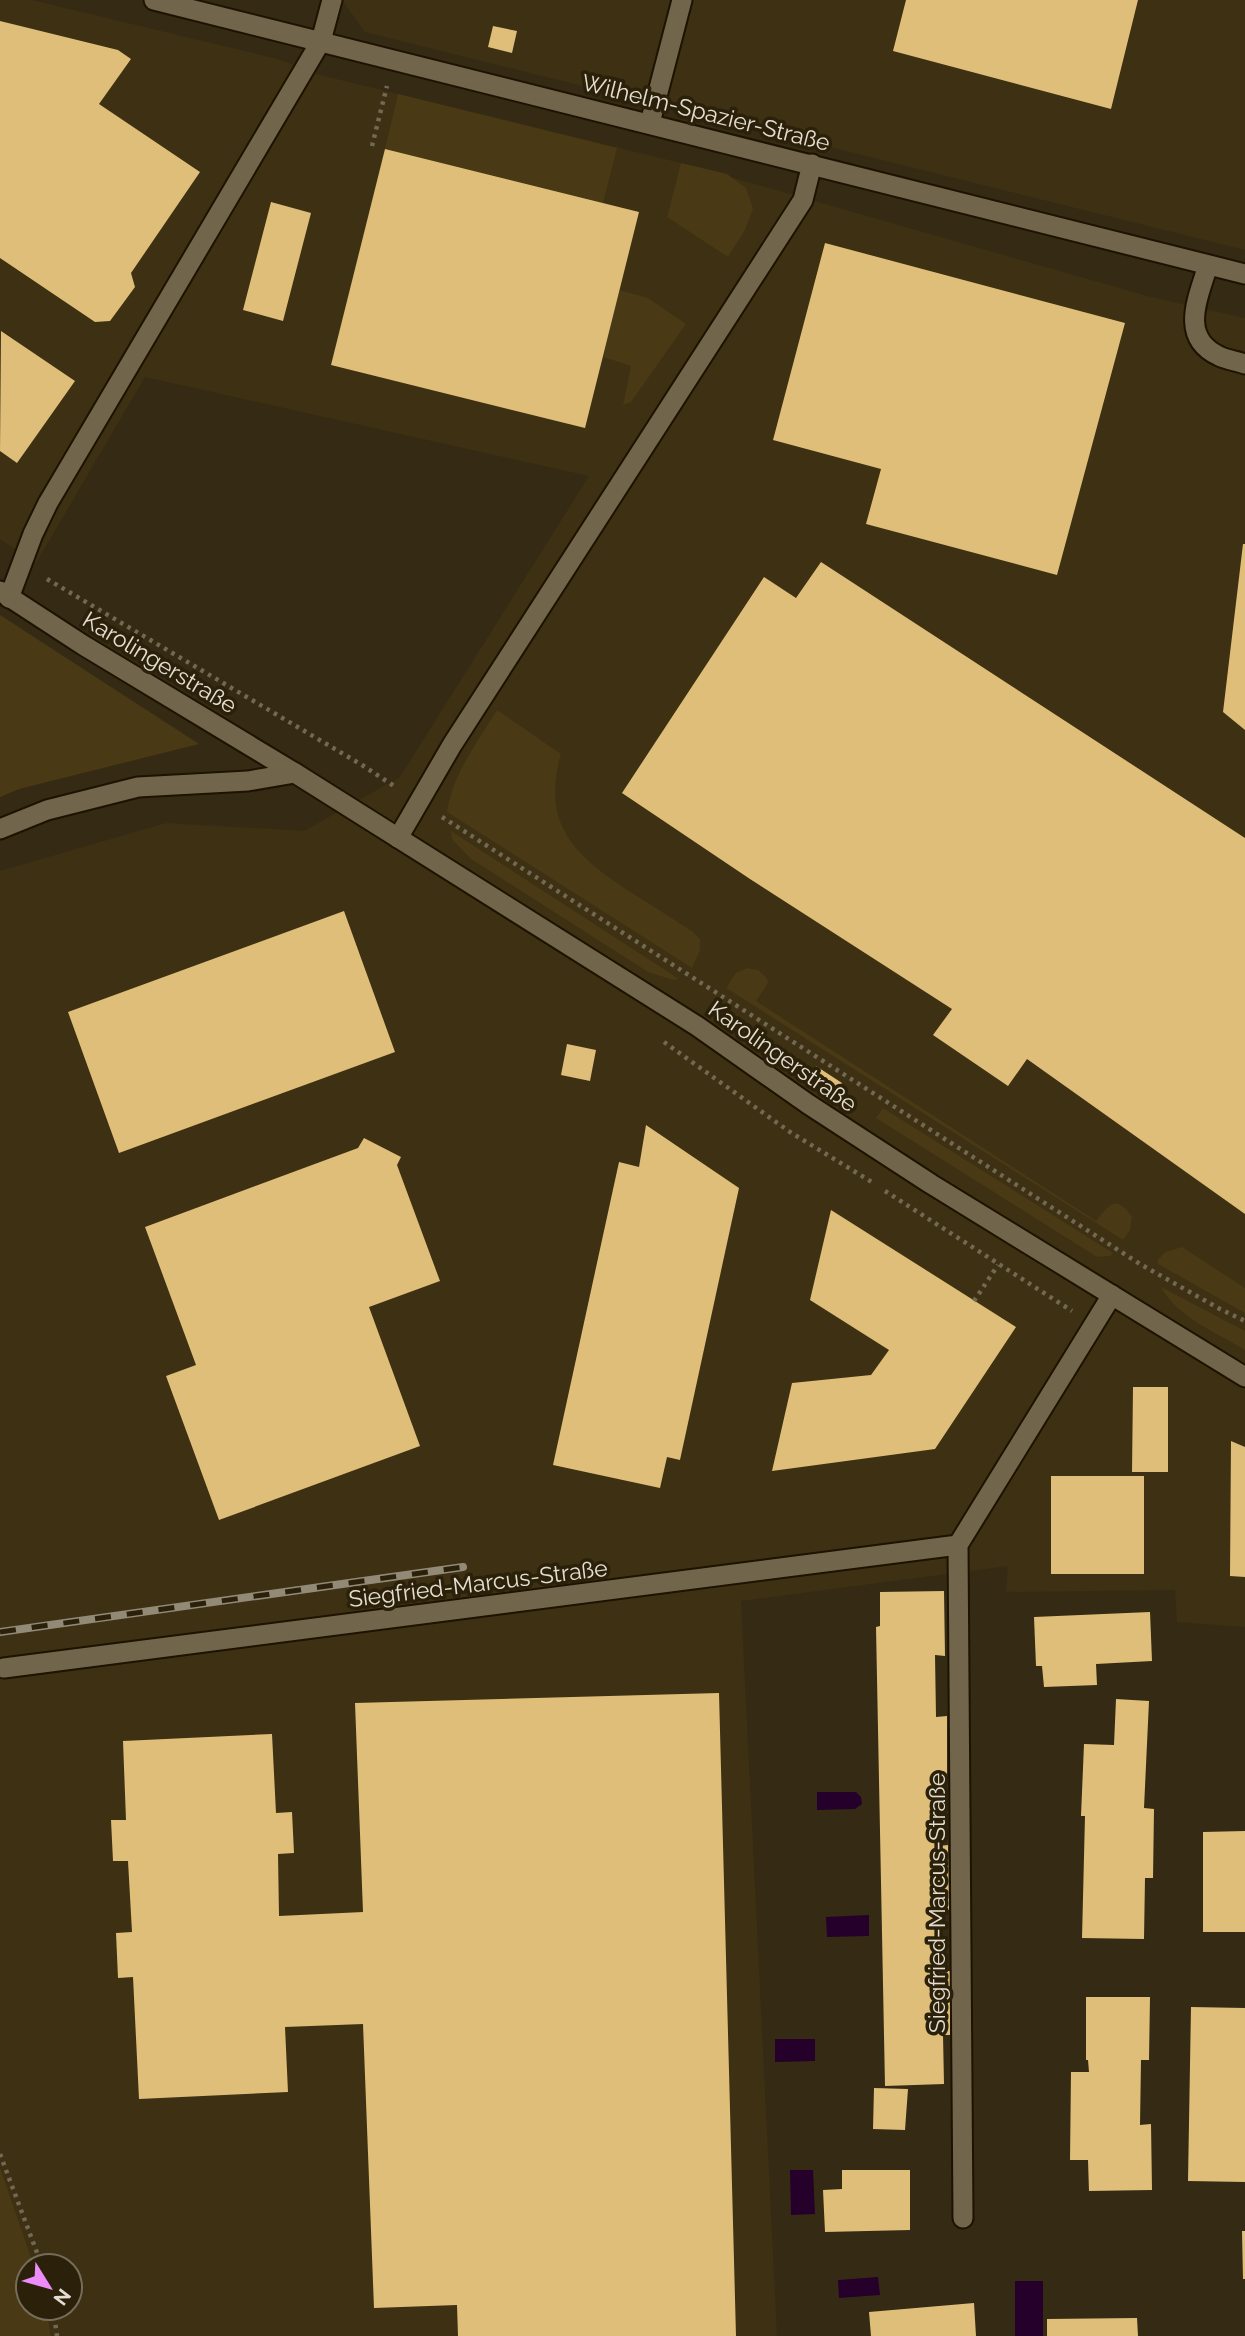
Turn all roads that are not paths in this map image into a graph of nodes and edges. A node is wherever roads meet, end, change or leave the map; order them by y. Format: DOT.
graph roads {
  1 [pos="154,0"];
  2 [pos="332,0"];
  3 [pos="682,0"];
  4 [pos="321,41"];
  5 [pos="650,123"];
  6 [pos="812,164"];
  7 [pos="1208,265"];
  8 [pos="1245,274"];
  9 [pos="1245,363"];
  10 [pos="5,594"];
  11 [pos="295,773"];
  12 [pos="0,829"];
  13 [pos="398,838"];
  14 [pos="1112,1296"];
  15 [pos="1245,1377"];
  16 [pos="958,1545"];
  17 [pos="4,1668"];
  18 [pos="963,2218"];
  1 -- 4 [label="street, Wilhelm-Spazier-Straße"];
  2 -- 4 [label="street"];
  3 -- 5 [label="street"];
  4 -- 5 [label="street, Wilhelm-Spazier-Straße"];
  4 -- 10 [label="street"];
  5 -- 6 [label="street, Wilhelm-Spazier-Straße"];
  6 -- 7 [label="street, Wilhelm-Spazier-Straße"];
  6 -- 13 [label="street"];
  7 -- 8 [label="street, Wilhelm-Spazier-Straße"];
  7 -- 9 [label="street"];
  10 -- 11 [label="street, Karolingerstraße"];
  11 -- 12 [label="street"];
  11 -- 13 [label="street, Karolingerstraße"];
  13 -- 14 [label="street, Karolingerstraße"];
  14 -- 15 [label="street, Karolingerstraße"];
  14 -- 16 [label="street"];
  16 -- 17 [label="street, Siegfried-Marcus-Straße"];
  16 -- 18 [label="street, Siegfried-Marcus-Straße"];
}
